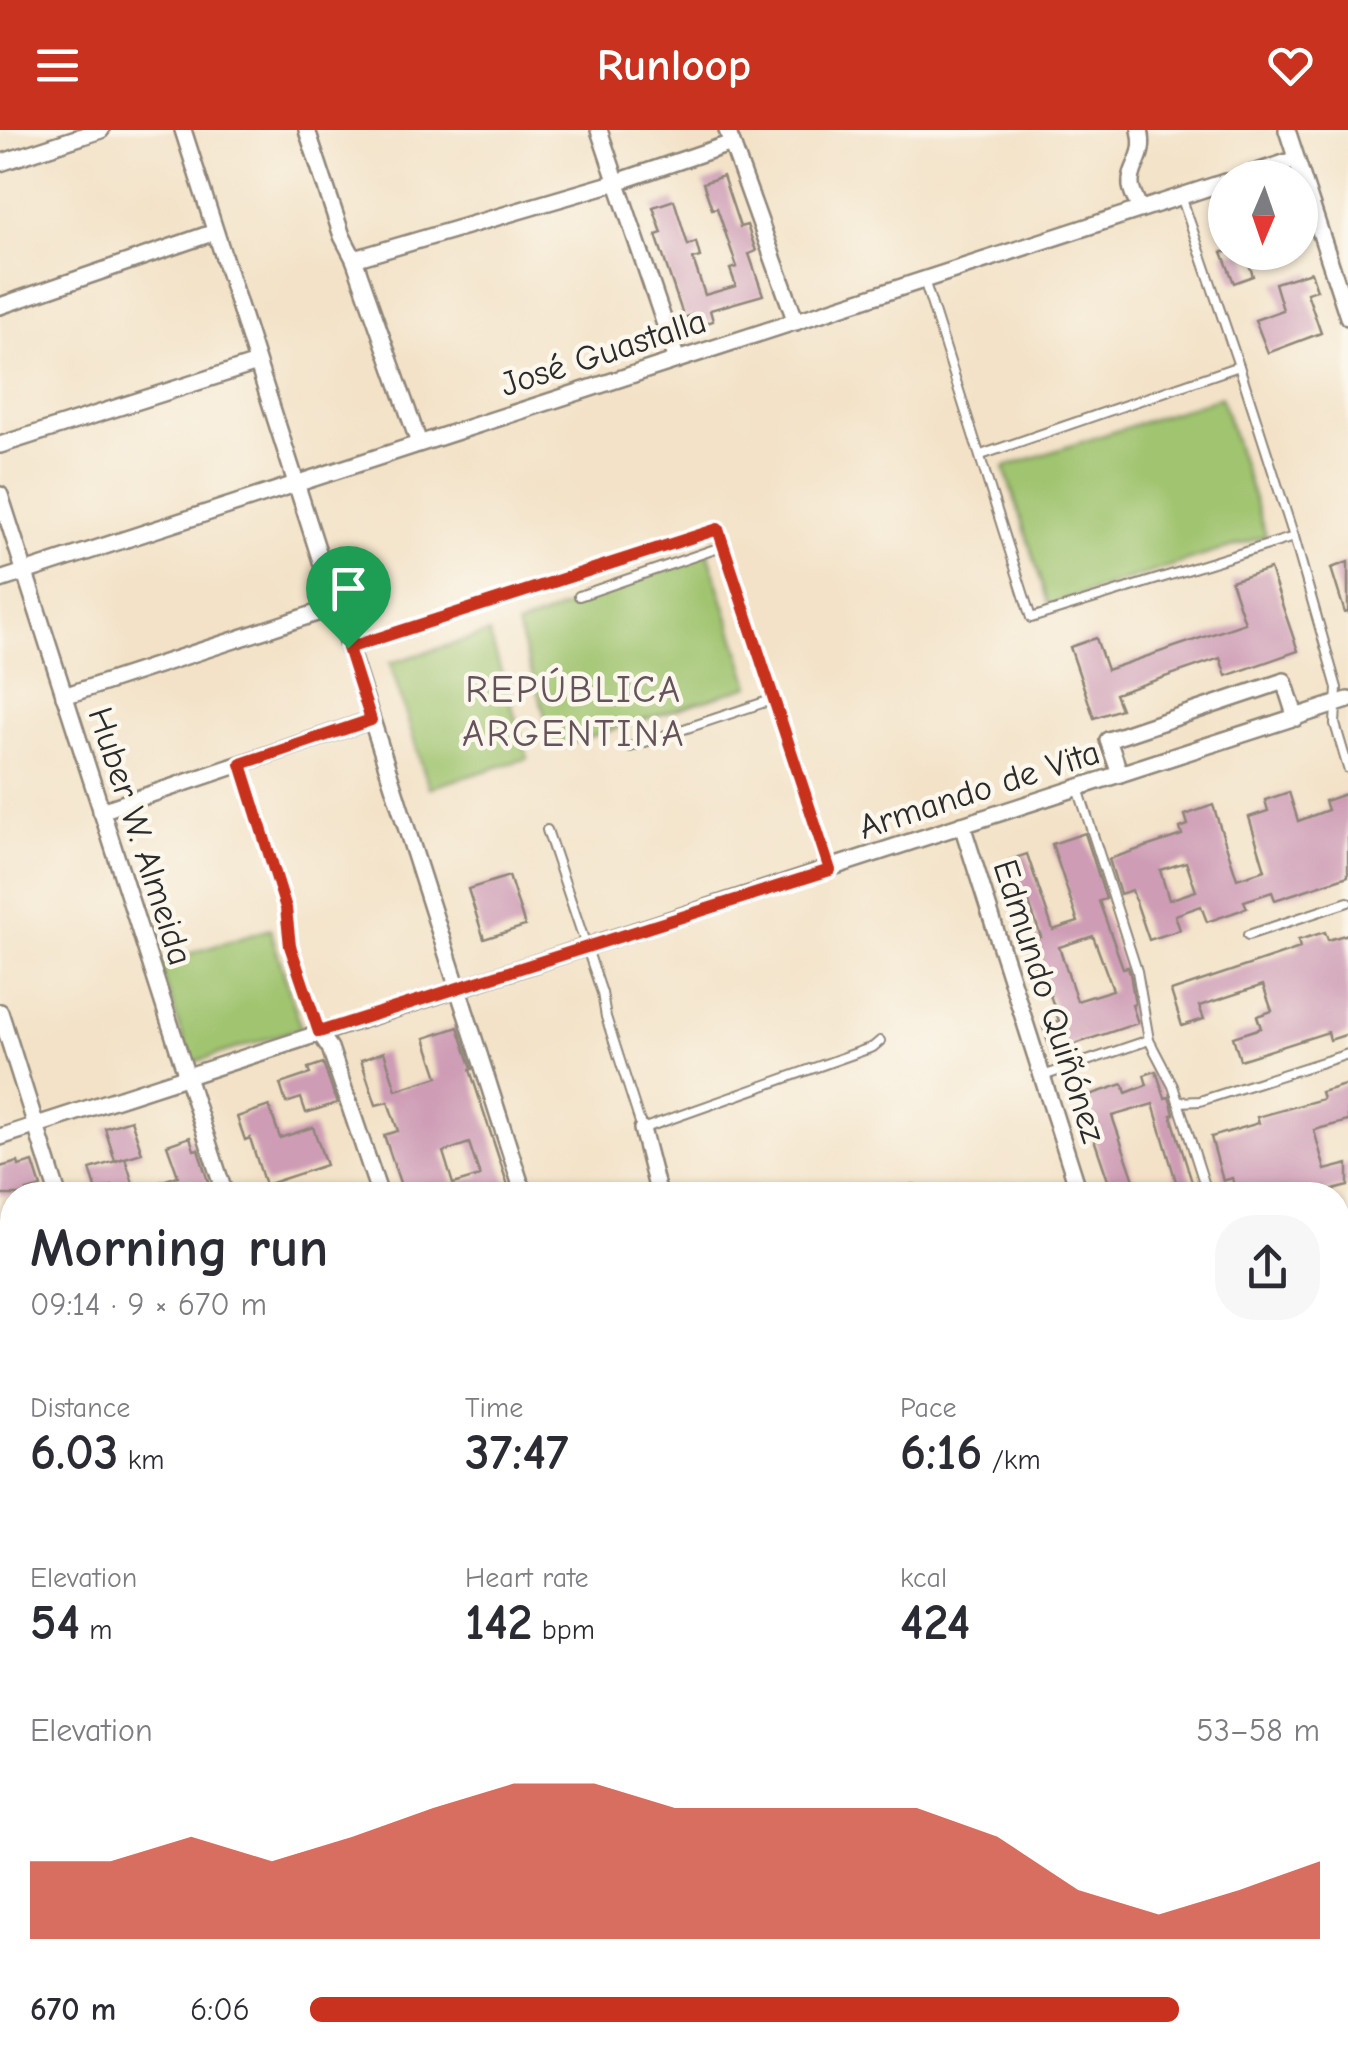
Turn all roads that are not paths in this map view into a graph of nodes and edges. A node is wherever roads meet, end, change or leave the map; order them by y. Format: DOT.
graph roads {
  1 [pos="101,130"];
  2 [pos="182,130"];
  3 [pos="308,130"];
  4 [pos="599,130"];
  5 [pos="1140,130"];
  6 [pos="1287,130"];
  7 [pos="730,136"];
  8 [pos="1296,159"];
  9 [pos="1293,160"];
  10 [pos="0,163"];
  11 [pos="617,182"];
  12 [pos="1208,187"];
  13 [pos="1181,196"];
  14 [pos="1140,209"];
  15 [pos="215,232"];
  16 [pos="354,260"];
  17 [pos="924,280"];
  18 [pos="0,306"];
  19 [pos="1348,316"];
  20 [pos="796,322"];
  21 [pos="677,360"];
  22 [pos="257,363"];
  23 [pos="1239,366"];
  24 [pos="419,444"];
  25 [pos="0,445"];
  26 [pos="981,455"];
  27 [pos="296,484"];
  28 [pos="0,495"];
  29 [pos="1294,537"];
  30 [pos="724,546"];
  31 [pos="25,572"];
  32 [pos="0,580"];
  33 [pos="579,596"];
  34 [pos="335,608"];
  35 [pos="348,648"];
  36 [pos="64,696"];
  37 [pos="774,699"];
  38 [pos="1343,702"];
  39 [pos="1296,718"];
  40 [pos="371,720"];
  41 [pos="630,747"];
  42 [pos="241,764"];
  43 [pos="1348,768"];
  44 [pos="1120,774"];
  45 [pos="1078,788"];
  46 [pos="101,811"];
  47 [pos="962,826"];
  48 [pos="548,830"];
  49 [pos="830,870"];
  50 [pos="1348,902"];
  51 [pos="1248,935"];
  52 [pos="587,945"];
  53 [pos="458,988"];
  54 [pos="0,1012"];
  55 [pos="319,1032"];
  56 [pos="1148,1040"];
  57 [pos="880,1041"];
  58 [pos="1348,1054"];
  59 [pos="187,1076"];
  60 [pos="1042,1076"];
  61 [pos="1178,1102"];
  62 [pos="36,1125"];
  63 [pos="642,1129"];
  64 [pos="0,1136"];
  65 [pos="54,1182"];
  66 [pos="221,1182"];
  67 [pos="376,1182"];
  68 [pos="520,1182"];
  69 [pos="656,1182"];
  70 [pos="1076,1182"];
  71 [pos="1204,1182"];
  1 -- 10 [label="street"];
  2 -- 15 [label="street"];
  3 -- 16 [label="street"];
  4 -- 11 [label="street"];
  5 -- 14 [label="street"];
  6 -- 8 [label="street"];
  7 -- 11 [label="street"];
  7 -- 20 [label="street"];
  8 -- 9 [label="street"];
  8 -- 19 [label="street"];
  11 -- 16 [label="street"];
  11 -- 21 [label="street"];
  12 -- 13 [label="street, José Guastalla"];
  13 -- 14 [label="street, José Guastalla"];
  13 -- 23 [label="lane"];
  14 -- 17 [label="street, José Guastalla"];
  15 -- 18 [label="street"];
  15 -- 22 [label="street"];
  16 -- 24 [label="street"];
  17 -- 20 [label="street, José Guastalla"];
  17 -- 26 [label="lane"];
  20 -- 21 [label="street, José Guastalla"];
  21 -- 24 [label="street, José Guastalla"];
  22 -- 25 [label="street"];
  22 -- 27 [label="street"];
  23 -- 26 [label="lane"];
  23 -- 29 [label="lane"];
  24 -- 27 [label="street, José Guastalla"];
  26 -- 29 [label="lane"];
  27 -- 31 [label="street, José Guastalla"];
  27 -- 34 [label="street"];
  28 -- 31 [label="street, Huber W. Almeida"];
  29 -- 38 [label="lane"];
  30 -- 33 [label="lane"];
  30 -- 35 [label="lane"];
  30 -- 37 [label="lane"];
  31 -- 32 [label="street, José Guastalla"];
  31 -- 36 [label="street, Huber W. Almeida"];
  34 -- 35 [label="street"];
  34 -- 36 [label="street"];
  35 -- 40 [label="street"];
  36 -- 46 [label="street, Huber W. Almeida"];
  37 -- 41 [label="lane"];
  37 -- 49 [label="lane"];
  38 -- 39 [label="street, Armando de Vita"];
  38 -- 43 [label="lane"];
  39 -- 44 [label="street, Armando de Vita"];
  39 -- 44 [label="street"];
  40 -- 42 [label="street"];
  40 -- 53 [label="street"];
  42 -- 46 [label="street"];
  42 -- 55 [label="lane"];
  44 -- 45 [label="street, Armando de Vita"];
  45 -- 47 [label="street, Armando de Vita"];
  45 -- 56 [label="lane"];
  46 -- 59 [label="street, Huber W. Almeida"];
  47 -- 49 [label="street, Armando de Vita"];
  47 -- 60 [label="street, Edmundo Quiñónez"];
  48 -- 52 [label="lane"];
  49 -- 52 [label="street, Armando de Vita"];
  50 -- 51 [label="lane"];
  52 -- 53 [label="street, Armando de Vita"];
  52 -- 63 [label="lane"];
  53 -- 55 [label="street, Armando de Vita"];
  53 -- 68 [label="street"];
  54 -- 62 [label="street"];
  55 -- 59 [label="street, Armando de Vita"];
  55 -- 67 [label="street"];
  56 -- 60 [label="lane"];
  56 -- 61 [label="lane"];
  57 -- 63 [label="lane"];
  58 -- 61 [label="lane"];
  59 -- 62 [label="street, Armando de Vita"];
  59 -- 66 [label="street, Huber W. Almeida"];
  60 -- 70 [label="street, Edmundo Quiñónez"];
  61 -- 71 [label="lane"];
  62 -- 64 [label="street, Armando de Vita"];
  62 -- 65 [label="street"];
  63 -- 69 [label="street"];
}
